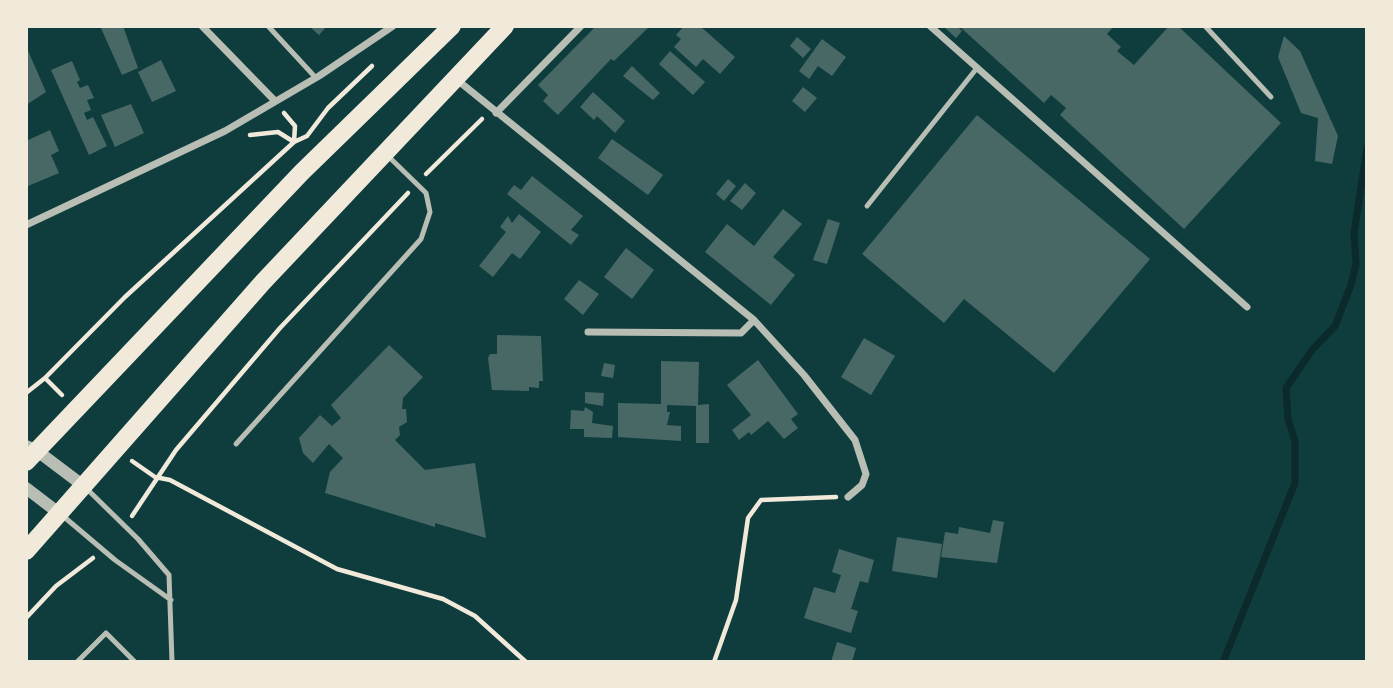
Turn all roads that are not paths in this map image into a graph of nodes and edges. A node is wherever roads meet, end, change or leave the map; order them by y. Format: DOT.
graph roads {
  1 [pos="202,26"];
  2 [pos="268,26"];
  3 [pos="393,26"];
  4 [pos="452,26"];
  5 [pos="505,26"];
  6 [pos="581,26"];
  7 [pos="930,26"];
  8 [pos="1205,26"];
  9 [pos="977,68"];
  10 [pos="316,78"];
  11 [pos="455,79"];
  12 [pos="1271,97"];
  13 [pos="275,101"];
  14 [pos="496,113"];
  15 [pos="385,153"];
  16 [pos="867,206"];
  17 [pos="26,225"];
  18 [pos="1247,307"];
  19 [pos="754,320"];
  20 [pos="588,332"];
  21 [pos="236,444"];
  22 [pos="30,453"];
  23 [pos="85,487"];
  24 [pos="26,488"];
  25 [pos="848,497"];
  26 [pos="60,514"];
  27 [pos="26,551"];
  28 [pos="172,600"];
  29 [pos="77,662"];
  30 [pos="135,662"];
  31 [pos="172,662"];
  1 -- 13 [label="street"];
  2 -- 10 [label="lane"];
  3 -- 10 [label="street"];
  4 -- 22 [label="main road"];
  5 -- 11 [label="main road"];
  6 -- 14 [label="street"];
  7 -- 9 [label="street"];
  8 -- 12 [label="lane"];
  9 -- 16 [label="lane"];
  9 -- 18 [label="street"];
  10 -- 13 [label="street"];
  11 -- 14 [label="street"];
  11 -- 15 [label="main road"];
  13 -- 17 [label="street"];
  14 -- 19 [label="street"];
  15 -- 21 [label="lane"];
  15 -- 23 [label="main road"];
  19 -- 20 [label="street"];
  19 -- 25 [label="street"];
  22 -- 23 [label="street"];
  23 -- 26 [label="main road"];
  23 -- 28 [label="lane"];
  24 -- 26 [label="street"];
  26 -- 27 [label="main road"];
  26 -- 28 [label="lane"];
  28 -- 31 [label="lane"];
  29 -- 30 [label="lane"];
}
